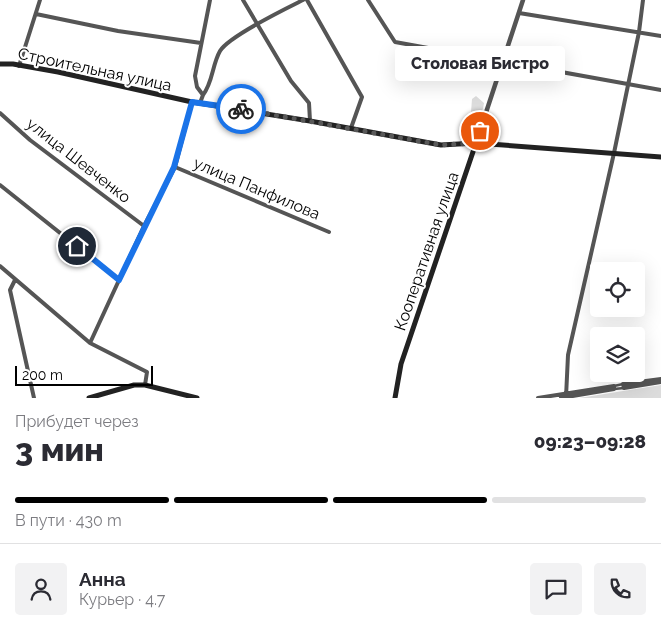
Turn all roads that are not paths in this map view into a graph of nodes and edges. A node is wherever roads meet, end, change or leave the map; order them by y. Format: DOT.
graph roads {
  1 [pos="40,0"];
  2 [pos="210,0"];
  3 [pos="242,0"];
  4 [pos="302,0"];
  5 [pos="307,0"];
  6 [pos="368,0"];
  7 [pos="523,0"];
  8 [pos="643,0"];
  9 [pos="519,13"];
  10 [pos="36,14"];
  11 [pos="257,24"];
  12 [pos="639,32"];
  13 [pos="661,36"];
  14 [pos="201,43"];
  15 [pos="504,61"];
  16 [pos="0,64"];
  17 [pos="19,66"];
  18 [pos="628,84"];
  19 [pos="661,90"];
  20 [pos="203,95"];
  21 [pos="192,102"];
  22 [pos="200,103"];
  23 [pos="0,113"];
  24 [pos="310,121"];
  25 [pos="351,128"];
  26 [pos="476,143"];
  27 [pos="614,153"];
  28 [pos="661,157"];
  29 [pos="174,167"];
  30 [pos="0,184"];
  31 [pos="144,226"];
  32 [pos="329,232"];
  33 [pos="0,266"];
  34 [pos="15,280"];
  35 [pos="119,280"];
  36 [pos="90,343"];
  37 [pos="661,381"];
  38 [pos="145,385"];
  39 [pos="624,386"];
  40 [pos="614,388"];
  41 [pos="395,396"];
  42 [pos="564,396"];
  43 [pos="34,398"];
  44 [pos="89,398"];
  45 [pos="197,398"];
  46 [pos="538,398"];
  1 -- 10 [label="street"];
  2 -- 14 [label="street"];
  3 -- 11 [label="street"];
  4 -- 11 [label="street"];
  5 -- 25 [label="street"];
  6 -- 15 [label="street"];
  7 -- 9 [label="street, Кооперативная улица"];
  8 -- 12 [label="street"];
  9 -- 12 [label="street"];
  9 -- 15 [label="street, Кооперативная улица"];
  10 -- 14 [label="street"];
  10 -- 17 [label="street"];
  11 -- 20 [label="street"];
  11 -- 24 [label="street"];
  12 -- 13 [label="street"];
  12 -- 18 [label="street"];
  14 -- 20 [label="street"];
  15 -- 18 [label="street"];
  15 -- 26 [label="street, Кооперативная улица"];
  16 -- 17 [label="main road, Строительная улица"];
  17 -- 21 [label="main road, Строительная улица"];
  18 -- 19 [label="street"];
  18 -- 27 [label="street"];
  20 -- 22 [label="street"];
  21 -- 22 [label="main road, Строительная улица"];
  21 -- 29 [label="street"];
  22 -- 24 [label="main road, Строительная улица"];
  23 -- 31 [label="street, улица Шевченко"];
  24 -- 25 [label="main road, Строительная улица"];
  25 -- 26 [label="main road, Строительная улица"];
  26 -- 27 [label="main road, Строительная улица"];
  26 -- 41 [label="main road, Кооперативная улица"];
  27 -- 28 [label="main road, Строительная улица"];
  27 -- 42 [label="street"];
  29 -- 31 [label="street"];
  29 -- 32 [label="street, улица Панфилова"];
  30 -- 35 [label="street"];
  31 -- 35 [label="street"];
  33 -- 34 [label="street"];
  34 -- 36 [label="street"];
  34 -- 43 [label="street"];
  35 -- 36 [label="street"];
  36 -- 38 [label="street"];
  37 -- 39 [label="street"];
  38 -- 44 [label="main road"];
  38 -- 45 [label="main road"];
  39 -- 40 [label="street"];
  40 -- 42 [label="street"];
  42 -- 46 [label="street"];
}
